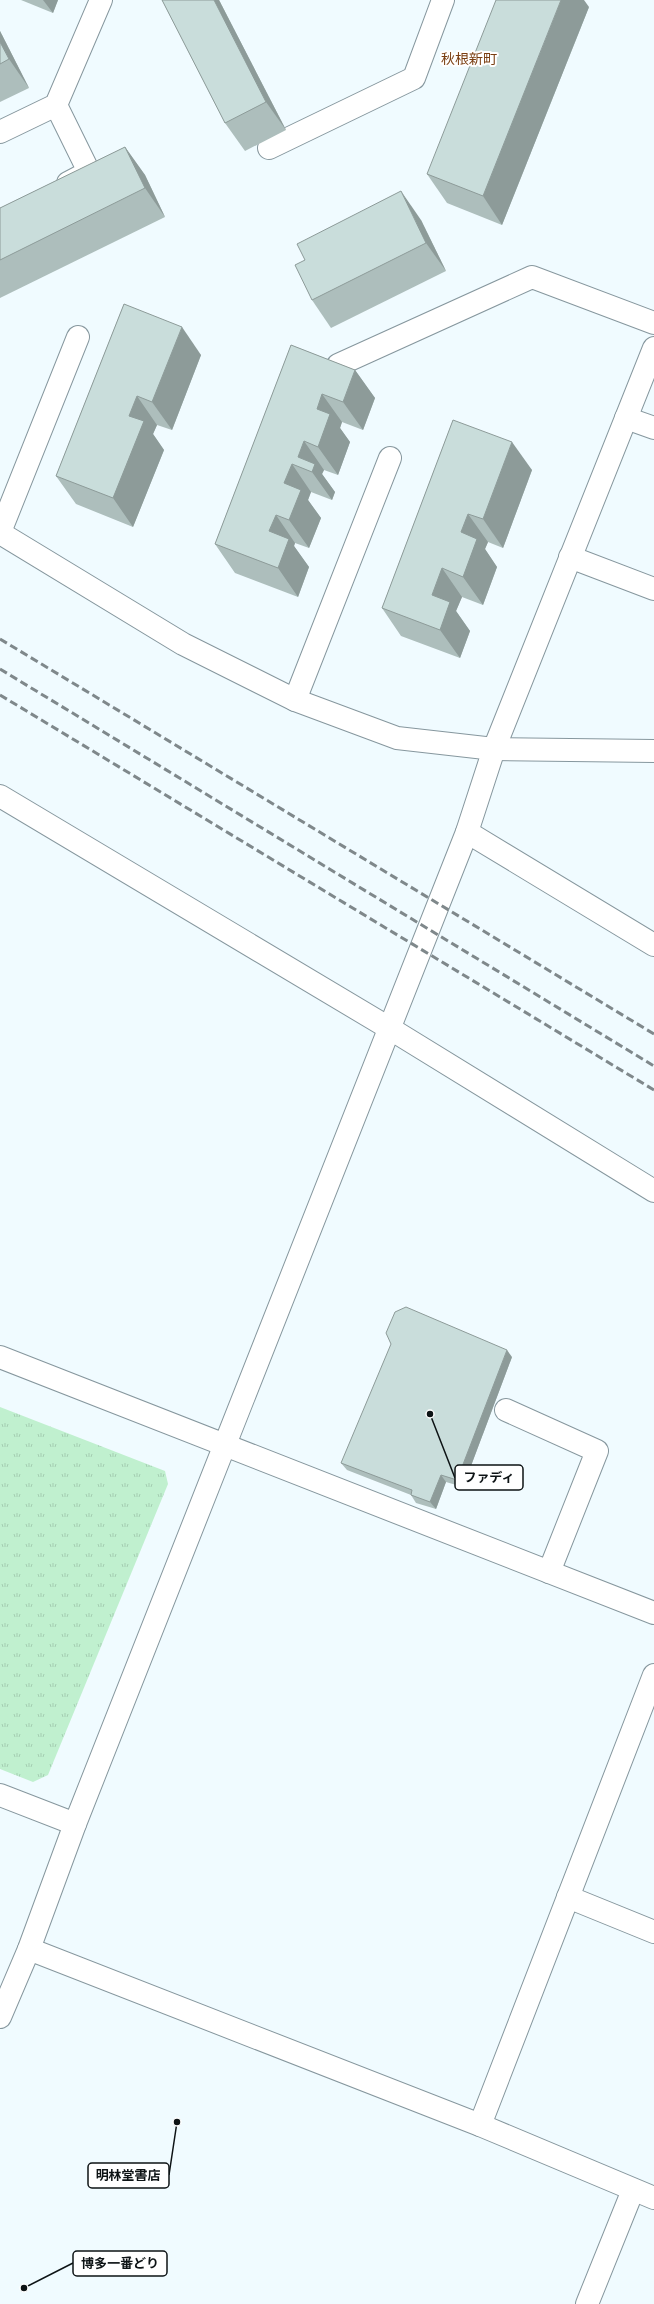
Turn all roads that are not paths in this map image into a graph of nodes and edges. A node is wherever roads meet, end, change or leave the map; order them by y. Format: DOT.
graph roads {
  1 [pos="100,0"];
  2 [pos="443,0"];
  3 [pos="56,104"];
  4 [pos="0,132"];
  5 [pos="269,148"];
  6 [pos="48,193"];
  7 [pos="654,323"];
  8 [pos="78,337"];
  9 [pos="654,348"];
  10 [pos="338,365"];
  11 [pos="626,418"];
  12 [pos="654,428"];
  13 [pos="390,458"];
  14 [pos="0,532"];
  15 [pos="570,557"];
  16 [pos="654,589"];
  17 [pos="295,700"];
  18 [pos="494,749"];
  19 [pos="654,751"];
  20 [pos="0,796"];
  21 [pos="467,832"];
  22 [pos="654,945"];
  23 [pos="389,1028"];
  24 [pos="654,1191"];
  25 [pos="0,1357"];
  26 [pos="506,1410"];
  27 [pos="224,1446"];
  28 [pos="549,1572"];
  29 [pos="654,1613"];
  30 [pos="654,1675"];
  31 [pos="0,1795"];
  32 [pos="75,1824"];
  33 [pos="568,1897"];
  34 [pos="654,1932"];
  35 [pos="29,1949"];
  36 [pos="0,2017"];
  37 [pos="480,2125"];
  38 [pos="633,2190"];
  39 [pos="654,2198"];
  40 [pos="587,2304"];
  1 -- 3 [label="street"];
  2 -- 5 [label="street"];
  3 -- 4 [label="street"];
  3 -- 6 [label="street"];
  7 -- 10 [label="street"];
  8 -- 14 [label="street"];
  9 -- 11 [label="street"];
  11 -- 12 [label="street"];
  11 -- 15 [label="street"];
  13 -- 17 [label="street"];
  14 -- 17 [label="street"];
  15 -- 16 [label="street"];
  15 -- 18 [label="street"];
  17 -- 18 [label="street"];
  18 -- 19 [label="street"];
  18 -- 21 [label="street"];
  20 -- 23 [label="street"];
  21 -- 22 [label="street"];
  21 -- 23 [label="street"];
  23 -- 24 [label="street"];
  23 -- 27 [label="street"];
  25 -- 27 [label="street"];
  26 -- 28 [label="street"];
  27 -- 28 [label="street"];
  27 -- 32 [label="street"];
  28 -- 29 [label="street"];
  30 -- 33 [label="street"];
  31 -- 32 [label="street"];
  32 -- 35 [label="street"];
  33 -- 34 [label="street"];
  33 -- 37 [label="street"];
  35 -- 36 [label="street"];
  35 -- 37 [label="street"];
  37 -- 38 [label="street"];
  38 -- 39 [label="street"];
  38 -- 40 [label="street"];
}
